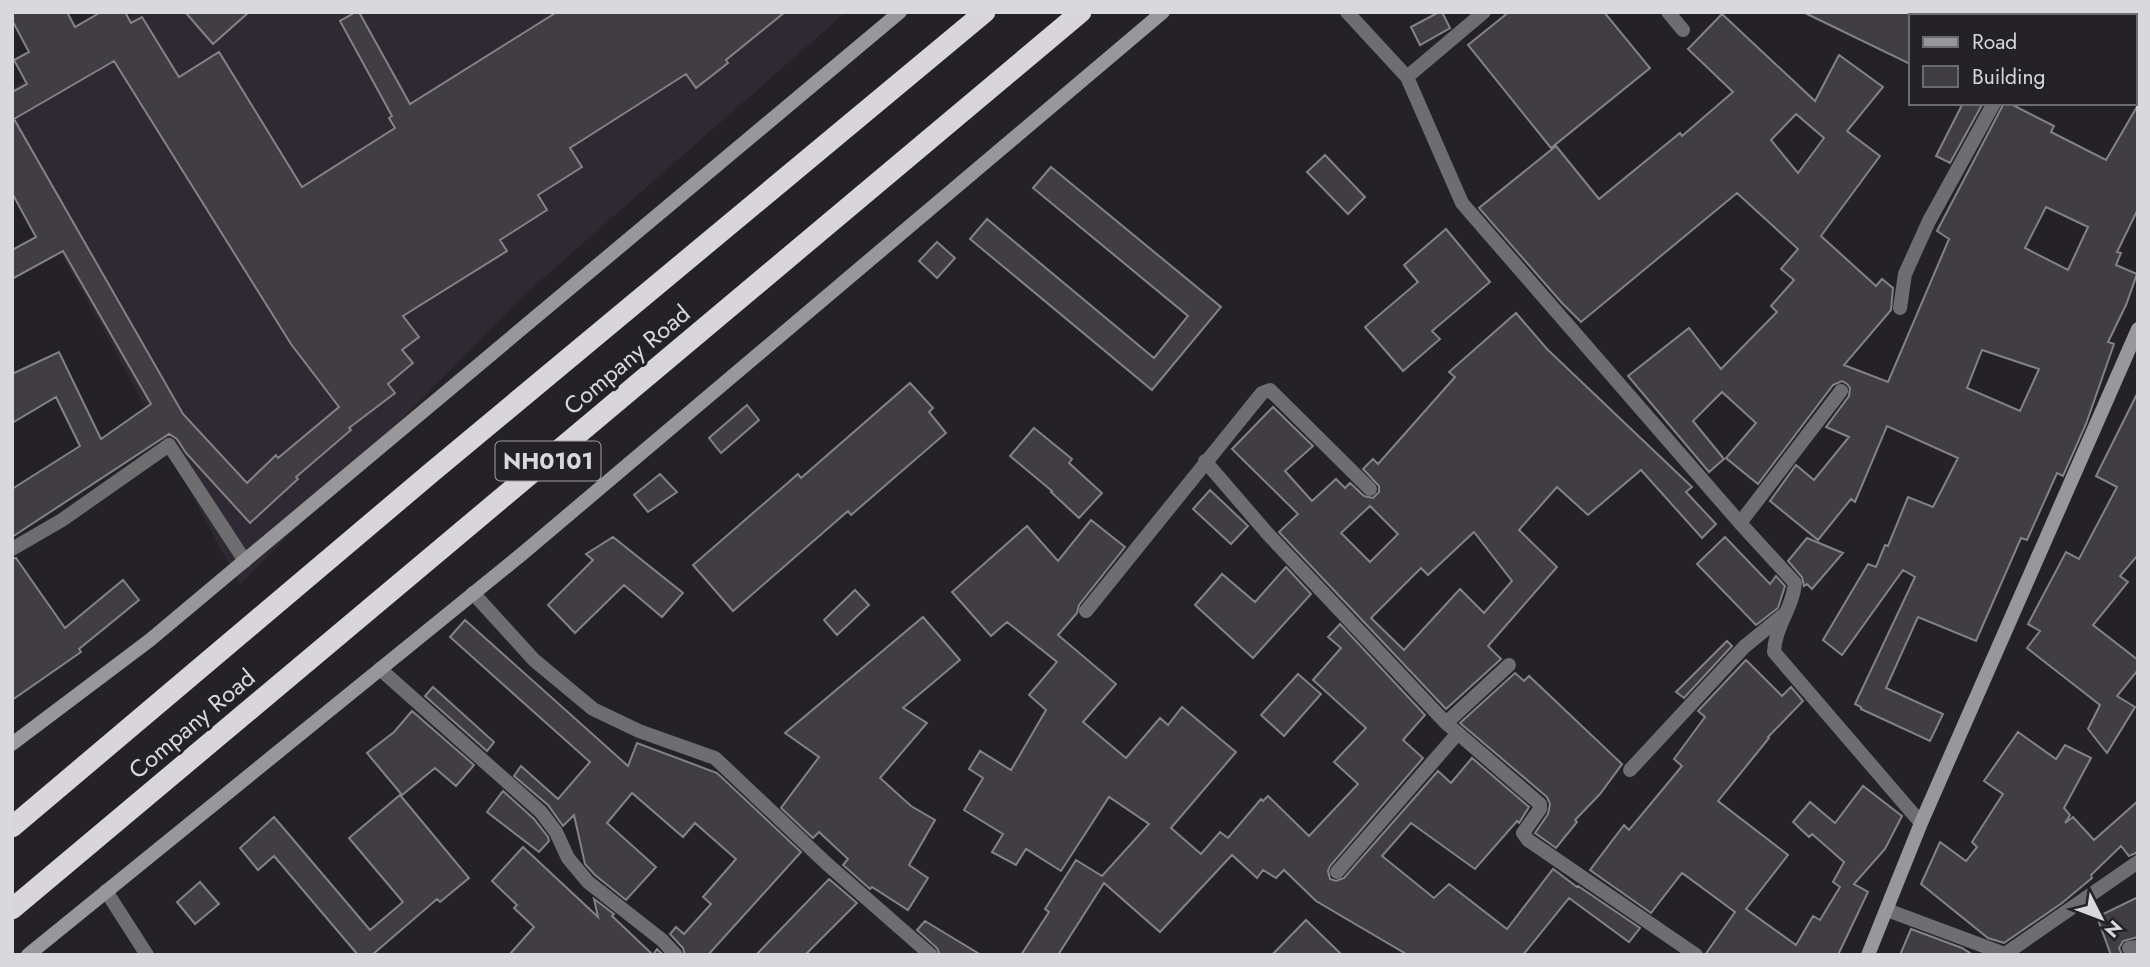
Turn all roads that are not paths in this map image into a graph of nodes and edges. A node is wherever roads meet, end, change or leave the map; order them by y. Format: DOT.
graph roads {
  1 [pos="900,12"];
  2 [pos="985,12"];
  3 [pos="1082,12"];
  4 [pos="1163,12"];
  5 [pos="1347,12"];
  6 [pos="1484,12"];
  7 [pos="1668,12"];
  8 [pos="1683,30"];
  9 [pos="1407,77"];
  10 [pos="1993,105"];
  11 [pos="1899,308"];
  12 [pos="2138,329"];
  13 [pos="1841,391"];
  14 [pos="1205,461"];
  15 [pos="1370,489"];
  16 [pos="1740,523"];
  17 [pos="12,550"];
  18 [pos="245,561"];
  19 [pos="473,593"];
  20 [pos="1086,611"];
  21 [pos="1784,615"];
  22 [pos="1509,665"];
  23 [pos="380,669"];
  24 [pos="1446,723"];
  25 [pos="1458,733"];
  26 [pos="12,744"];
  27 [pos="1630,770"];
  28 [pos="1921,823"];
  29 [pos="12,827"];
  30 [pos="2138,862"];
  31 [pos="1337,872"];
  32 [pos="106,891"];
  33 [pos="12,909"];
  34 [pos="1887,910"];
  35 [pos="29,955"];
  36 [pos="147,955"];
  37 [pos="676,955"];
  38 [pos="931,955"];
  39 [pos="1696,955"];
  40 [pos="1868,955"];
  1 -- 18 [label="street"];
  2 -- 29 [label="highway, Company Road / NH0101"];
  3 -- 33 [label="highway, Company Road / NH0101"];
  4 -- 19 [label="street"];
  5 -- 9 [label="street"];
  6 -- 9 [label="street"];
  7 -- 8 [label="street"];
  9 -- 16 [label="street"];
  10 -- 11 [label="street"];
  12 -- 28 [label="street"];
  13 -- 16 [label="street"];
  14 -- 15 [label="street"];
  14 -- 20 [label="street"];
  14 -- 24 [label="street"];
  16 -- 21 [label="street"];
  17 -- 18 [label="street"];
  18 -- 26 [label="street"];
  19 -- 23 [label="street"];
  19 -- 38 [label="street"];
  21 -- 27 [label="street"];
  21 -- 28 [label="street"];
  22 -- 24 [label="street"];
  23 -- 32 [label="street"];
  23 -- 37 [label="street"];
  24 -- 25 [label="street"];
  25 -- 31 [label="street"];
  25 -- 39 [label="street"];
  28 -- 34 [label="street"];
  30 -- 34 [label="street"];
  32 -- 35 [label="street"];
  32 -- 36 [label="street"];
  34 -- 40 [label="street"];
}
